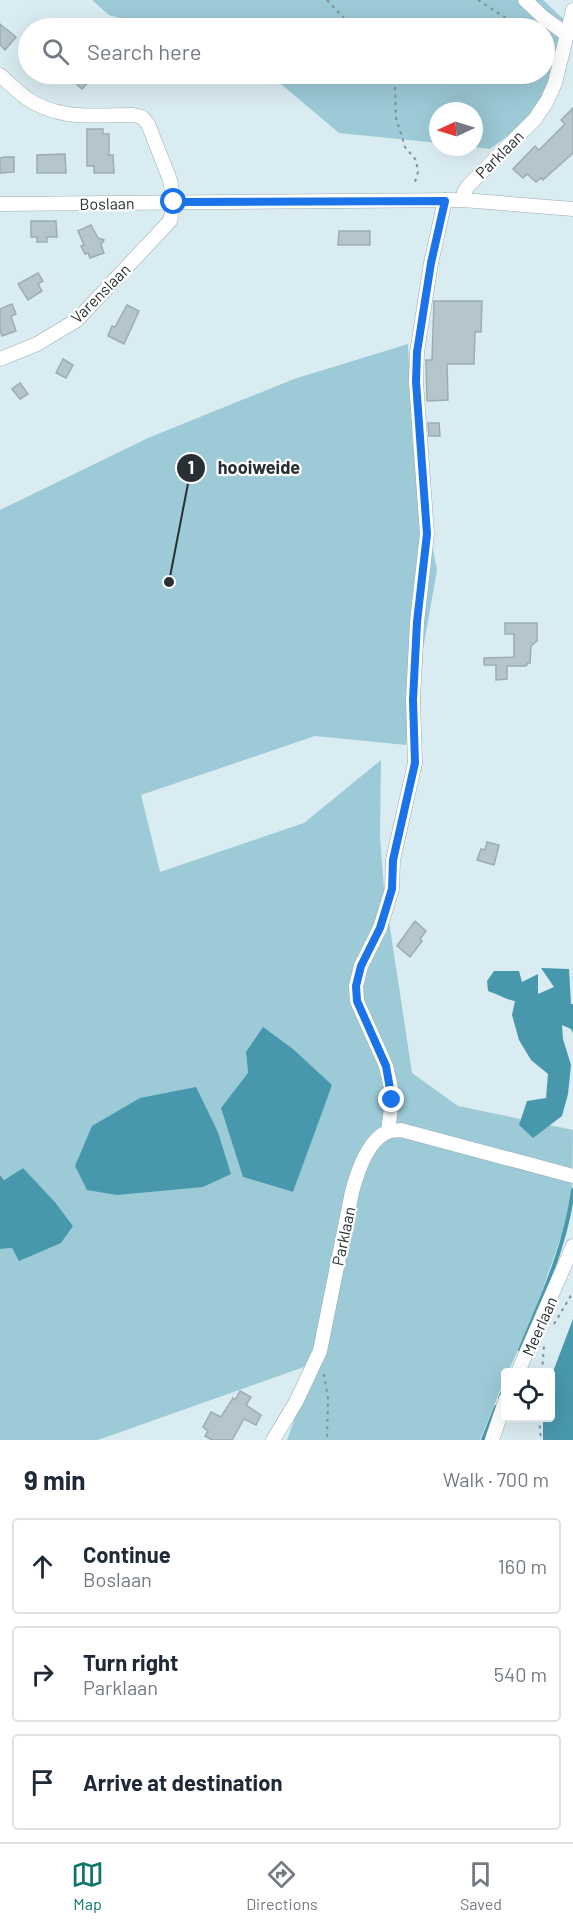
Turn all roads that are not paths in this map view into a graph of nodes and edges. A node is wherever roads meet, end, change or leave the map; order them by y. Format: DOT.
graph roads {
  1 [pos="525,0"];
  2 [pos="573,10"];
  3 [pos="544,18"];
  4 [pos="555,26"];
  5 [pos="567,34"];
  6 [pos="0,75"];
  7 [pos="555,83"];
  8 [pos="555,84"];
  9 [pos="463,200"];
  10 [pos="445,201"];
  11 [pos="174,202"];
  12 [pos="0,204"];
  13 [pos="573,209"];
  14 [pos="0,359"];
  15 [pos="388,1131"];
  16 [pos="571,1175"];
  17 [pos="573,1246"];
  18 [pos="520,1368"];
  19 [pos="501,1414"];
  20 [pos="273,1440"];
  21 [pos="492,1440"];
  1 -- 3 [label="street"];
  2 -- 5 [label="street, Parklaan"];
  4 -- 5 [label="street"];
  5 -- 7 [label="street, Parklaan"];
  6 -- 11 [label="street"];
  8 -- 9 [label="street, Parklaan"];
  9 -- 10 [label="street, Boslaan"];
  9 -- 13 [label="street, Boslaan"];
  10 -- 11 [label="street, Boslaan"];
  10 -- 15 [label="street"];
  11 -- 12 [label="street, Boslaan"];
  11 -- 14 [label="street, Varenslaan"];
  15 -- 16 [label="street"];
  15 -- 20 [label="street, Parklaan"];
  17 -- 18 [label="street, Meerlaan"];
  19 -- 21 [label="street"];
}
